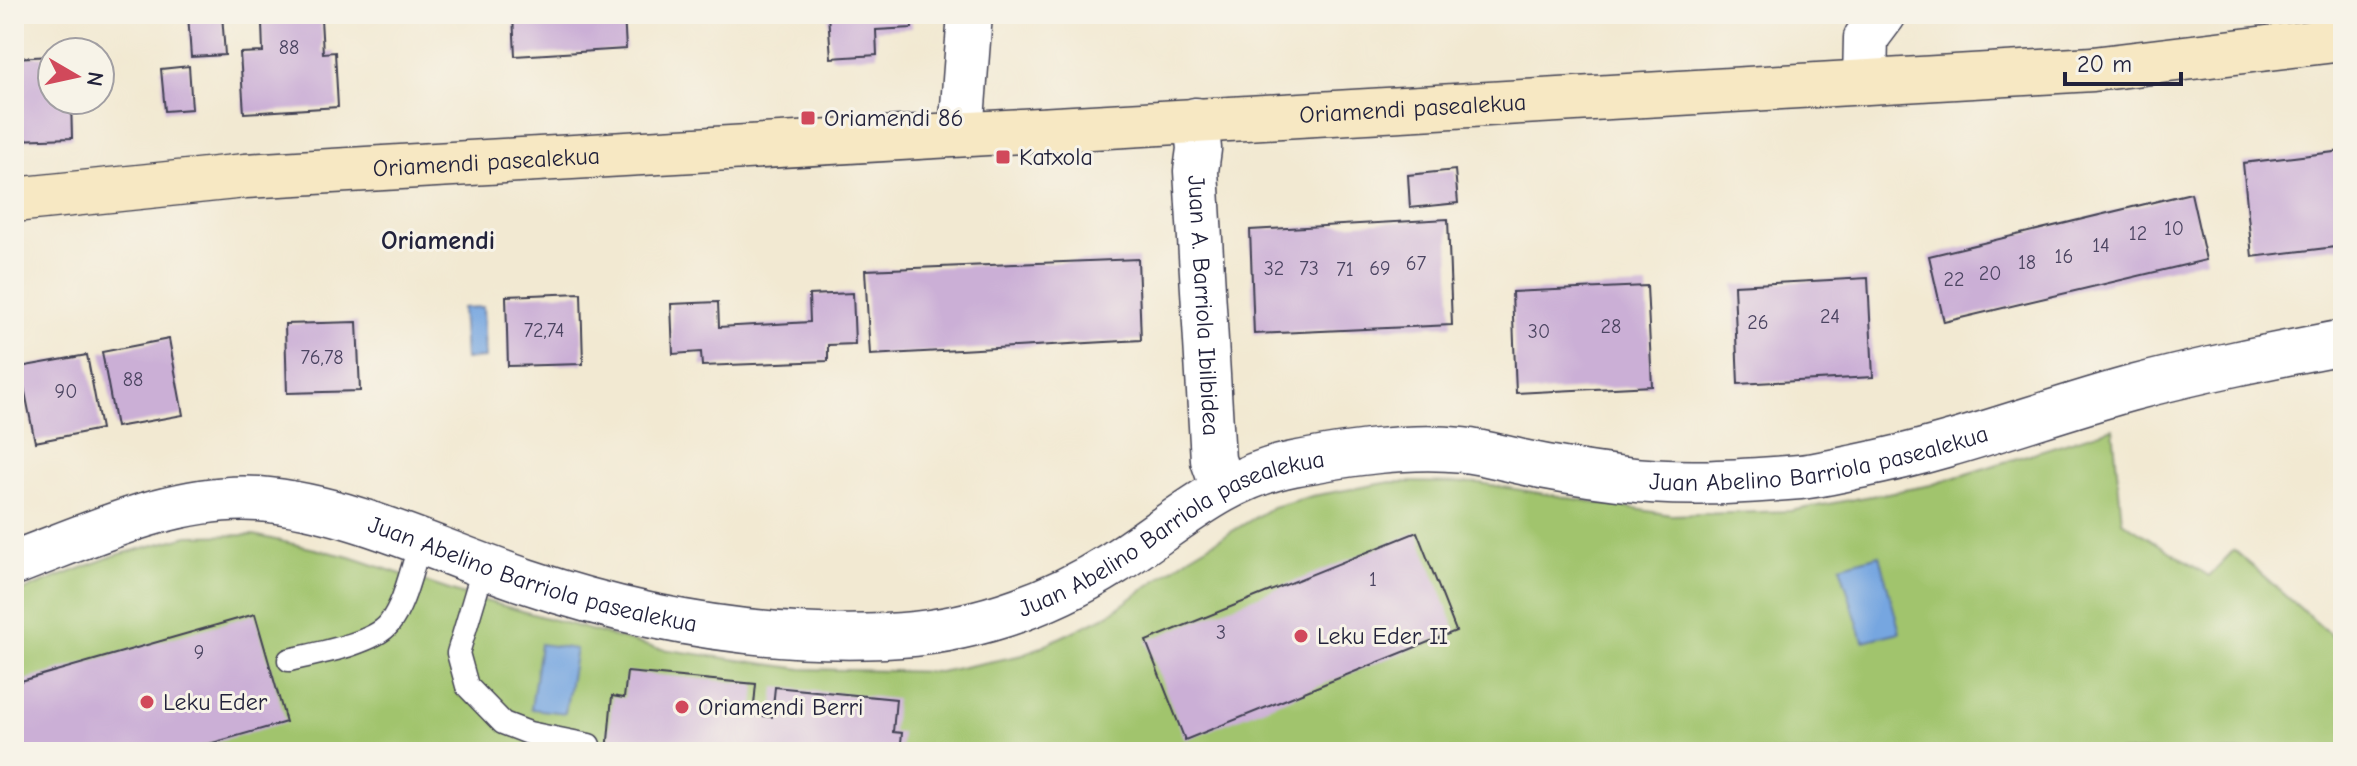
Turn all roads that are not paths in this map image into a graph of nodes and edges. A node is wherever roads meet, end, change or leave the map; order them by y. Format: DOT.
graph roads {
  1 [pos="970,14"];
  2 [pos="1884,14"];
  3 [pos="2343,39"];
  4 [pos="1865,81"];
  5 [pos="1196,120"];
  6 [pos="961,133"];
  7 [pos="14,200"];
  8 [pos="2343,342"];
  9 [pos="1223,488"];
  10 [pos="421,542"];
  11 [pos="14,563"];
  12 [pos="484,566"];
  13 [pos="289,660"];
  14 [pos="589,745"];
  1 -- 6 [label="street"];
  2 -- 4 [label="street"];
  3 -- 4 [label="street, Oriamendi pasealekua"];
  4 -- 5 [label="street, Oriamendi pasealekua"];
  5 -- 6 [label="street, Oriamendi pasealekua"];
  5 -- 9 [label="street, Juan A. Barriola Ibilbidea"];
  6 -- 7 [label="street, Oriamendi pasealekua"];
  8 -- 9 [label="street, Juan Abelino Barriola pasealekua"];
  9 -- 12 [label="street, Juan Abelino Barriola pasealekua"];
  10 -- 11 [label="street, Juan Abelino Barriola pasealekua"];
  10 -- 12 [label="street, Juan Abelino Barriola pasealekua"];
  10 -- 13 [label="lane"];
  12 -- 14 [label="lane"];
}
